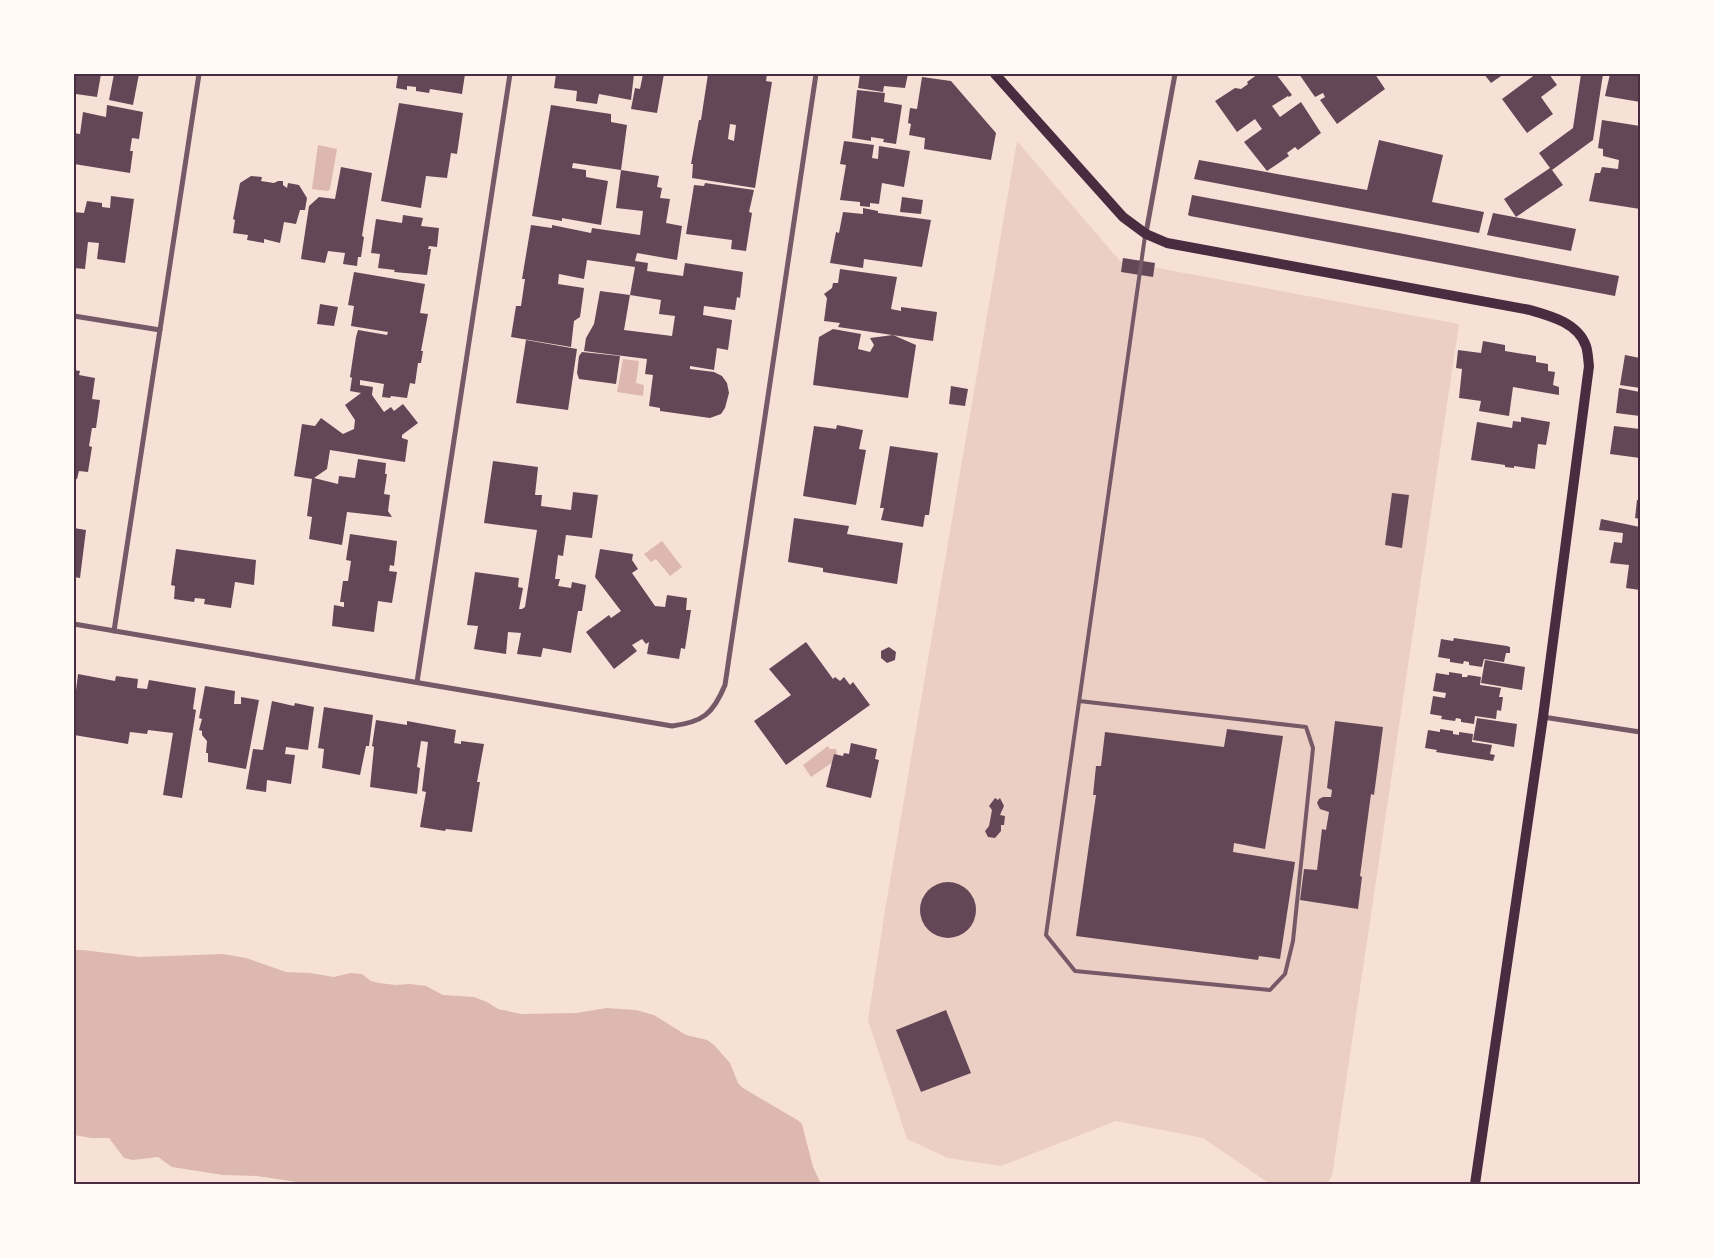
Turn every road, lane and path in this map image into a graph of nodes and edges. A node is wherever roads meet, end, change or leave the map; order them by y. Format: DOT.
graph roads {
  1 [pos="199,74"];
  2 [pos="510,74"];
  3 [pos="816,74"];
  4 [pos="996,74"];
  5 [pos="1175,74"];
  6 [pos="1146,234"];
  7 [pos="74,316"];
  8 [pos="160,330"];
  9 [pos="74,624"];
  10 [pos="114,631"];
  11 [pos="417,682"];
  12 [pos="1079,701"];
  13 [pos="1542,717"];
  14 [pos="1640,732"];
  15 [pos="1475,1184"];
  1 -- 8 [label="street"];
  2 -- 11 [label="street"];
  3 -- 11 [label="street"];
  4 -- 6 [label="main road"];
  5 -- 6 [label="street"];
  6 -- 12 [label="lane"];
  6 -- 13 [label="main road"];
  7 -- 8 [label="street"];
  8 -- 10 [label="street"];
  9 -- 10 [label="street"];
  10 -- 11 [label="street"];
  12 -- 12 [label="lane"];
  13 -- 14 [label="street"];
  13 -- 15 [label="main road"];
}
